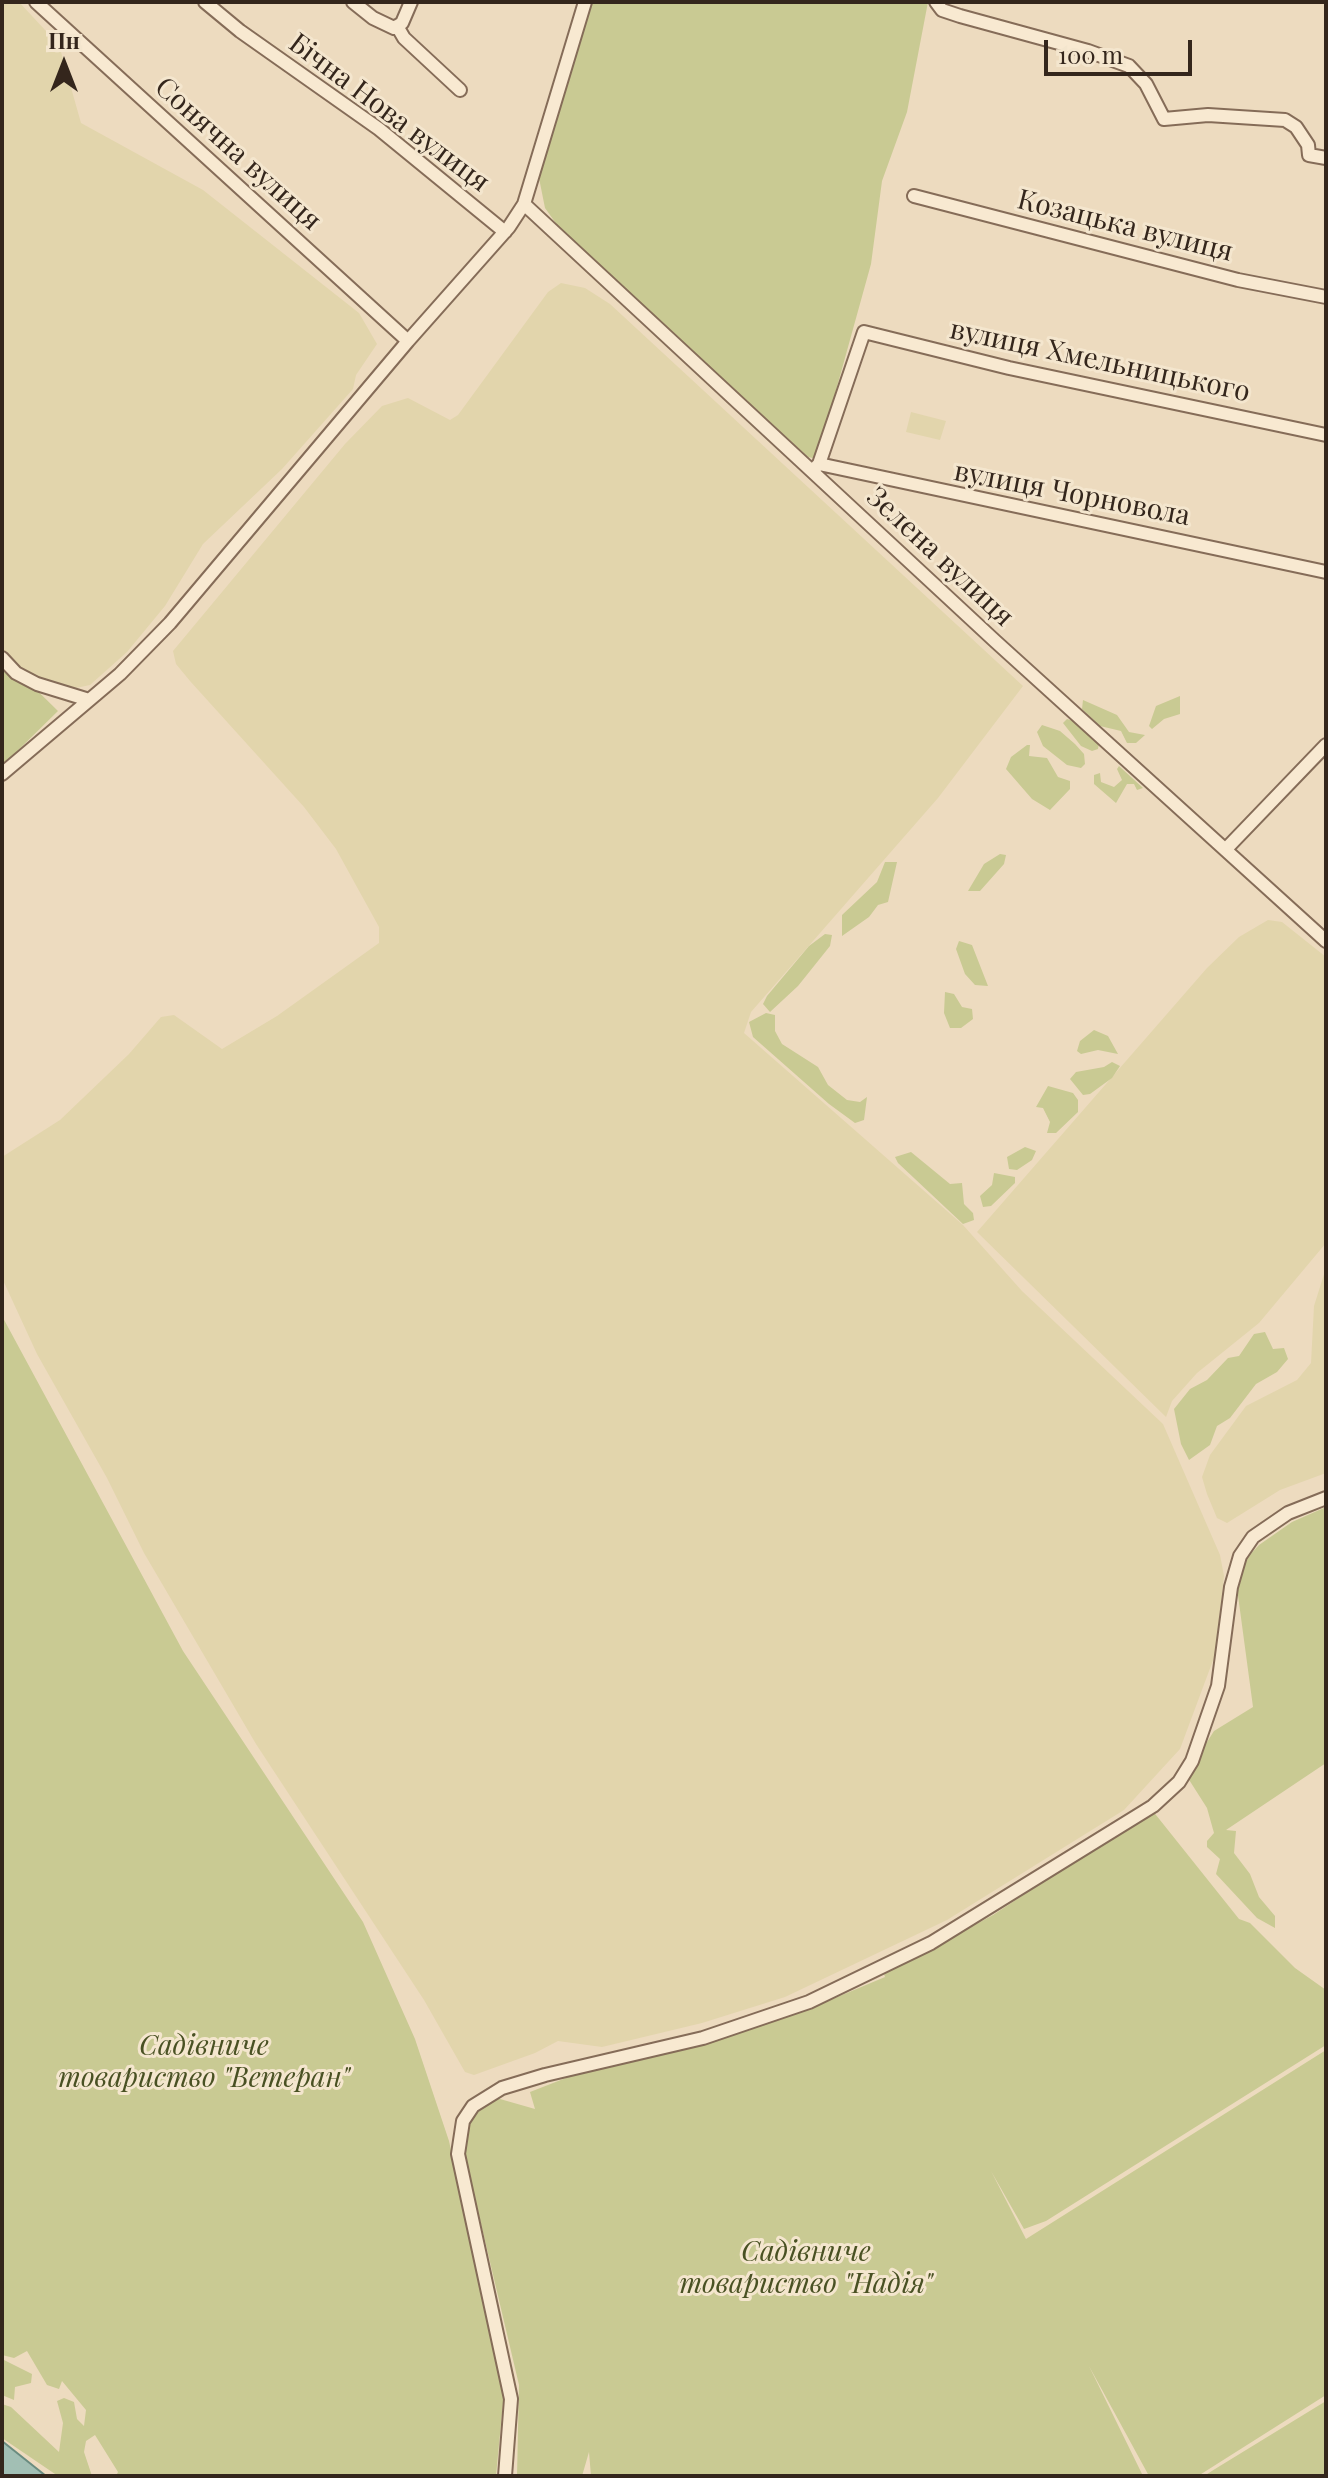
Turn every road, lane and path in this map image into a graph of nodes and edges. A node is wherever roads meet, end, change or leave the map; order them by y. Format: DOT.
graph roads {
  1 [pos="36,2"];
  2 [pos="205,2"];
  3 [pos="353,2"];
  4 [pos="411,2"];
  5 [pos="585,2"];
  6 [pos="936,2"];
  7 [pos="397,26"];
  8 [pos="460,90"];
  9 [pos="1326,158"];
  10 [pos="914,196"];
  11 [pos="524,204"];
  12 [pos="505,232"];
  13 [pos="1326,297"];
  14 [pos="408,341"];
  15 [pos="1326,435"];
  16 [pos="816,467"];
  17 [pos="1326,572"];
  18 [pos="2,658"];
  19 [pos="89,700"];
  20 [pos="1326,745"];
  21 [pos="2,774"];
  22 [pos="1226,849"];
  23 [pos="1326,941"];
  24 [pos="1326,1498"];
  25 [pos="505,2476"];
  1 -- 14 [label="street, Сонячна вулиця"];
  2 -- 12 [label="street, Бічна Нова вулиця"];
  3 -- 7 [label="street"];
  4 -- 7 [label="street"];
  5 -- 11 [label="street"];
  6 -- 9 [label="street"];
  7 -- 8 [label="street"];
  10 -- 13 [label="street, Козацька вулиця"];
  11 -- 12 [label="street"];
  11 -- 16 [label="street, Зелена вулиця"];
  12 -- 14 [label="street"];
  14 -- 19 [label="street"];
  15 -- 16 [label="street, вулиця Хмельницького"];
  16 -- 17 [label="street, вулиця Чорновола"];
  16 -- 22 [label="street, Зелена вулиця"];
  18 -- 19 [label="street"];
  19 -- 21 [label="street"];
  20 -- 22 [label="street"];
  22 -- 23 [label="street, Зелена вулиця"];
  24 -- 25 [label="street"];
}
